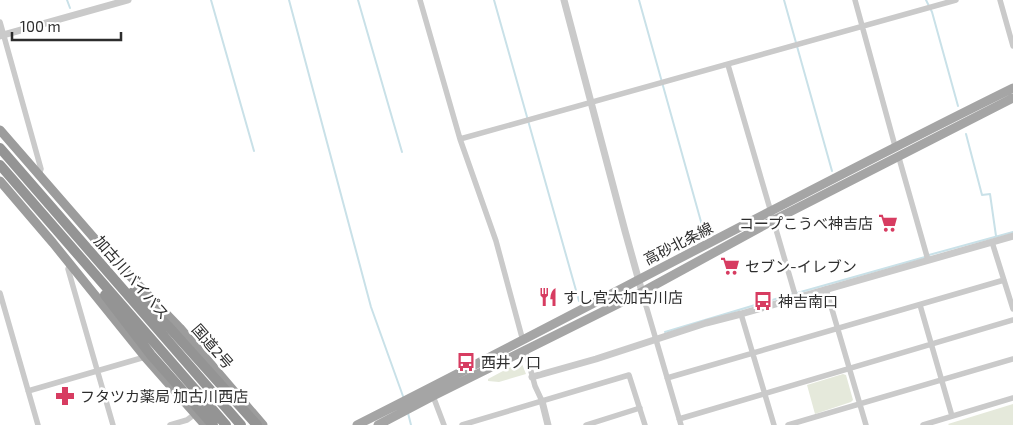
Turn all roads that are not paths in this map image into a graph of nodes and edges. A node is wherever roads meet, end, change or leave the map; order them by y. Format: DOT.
graph roads {
  1 [pos="128,0"];
  2 [pos="420,0"];
  3 [pos="564,0"];
  4 [pos="855,0"];
  5 [pos="956,0"];
  6 [pos="1000,0"];
  7 [pos="0,22"];
  8 [pos="862,27"];
  9 [pos="2,35"];
  10 [pos="1013,46"];
  11 [pos="728,65"];
  12 [pos="1013,88"];
  13 [pos="1013,98"];
  14 [pos="592,102"];
  15 [pos="0,130"];
  16 [pos="460,139"];
  17 [pos="895,146"];
  18 [pos="0,148"];
  19 [pos="899,158"];
  20 [pos="0,165"];
  21 [pos="39,175"];
  22 [pos="0,181"];
  23 [pos="770,211"];
  24 [pos="772,221"];
  25 [pos="1013,236"];
  26 [pos="992,242"];
  27 [pos="927,258"];
  28 [pos="70,264"];
  29 [pos="105,269"];
  30 [pos="94,273"];
  31 [pos="639,279"];
  32 [pos="1004,280"];
  33 [pos="826,289"];
  34 [pos="0,292"];
  35 [pos="642,292"];
  36 [pos="795,295"];
  37 [pos="920,305"];
  38 [pos="1013,309"];
  39 [pos="741,314"];
  40 [pos="1013,320"];
  41 [pos="837,329"];
  42 [pos="656,340"];
  43 [pos="931,344"];
  44 [pos="524,345"];
  45 [pos="753,354"];
  46 [pos="145,357"];
  47 [pos="1013,359"];
  48 [pos="848,368"];
  49 [pos="96,370"];
  50 [pos="532,377"];
  51 [pos="667,378"];
  52 [pos="942,380"];
  53 [pos="28,391"];
  54 [pos="764,393"];
  55 [pos="433,396"];
  56 [pos="1013,398"];
  57 [pos="542,401"];
  58 [pos="410,403"];
  59 [pos="859,404"];
  60 [pos="401,408"];
  61 [pos="640,408"];
  62 [pos="196,414"];
  63 [pos="952,416"];
  64 [pos="680,422"];
  65 [pos="38,425"];
  66 [pos="113,425"];
  67 [pos="170,425"];
  68 [pos="205,425"];
  69 [pos="213,425"];
  70 [pos="226,425"];
  71 [pos="241,425"];
  72 [pos="257,425"];
  73 [pos="263,425"];
  74 [pos="357,425"];
  75 [pos="378,425"];
  76 [pos="444,425"];
  77 [pos="462,425"];
  78 [pos="548,425"];
  79 [pos="586,425"];
  80 [pos="645,425"];
  81 [pos="774,425"];
  82 [pos="788,425"];
  83 [pos="866,425"];
  84 [pos="923,425"];
  1 -- 9 [label="street"];
  2 -- 16 [label="street"];
  3 -- 14 [label="street"];
  4 -- 8 [label="street"];
  5 -- 8 [label="street"];
  6 -- 10 [label="street"];
  7 -- 9 [label="street"];
  8 -- 11 [label="street"];
  8 -- 17 [label="street"];
  9 -- 21 [label="street"];
  11 -- 14 [label="street"];
  11 -- 23 [label="street"];
  12 -- 17 [label="main road, 高砂北条線"];
  13 -- 19 [label="main road, 高砂北条線"];
  14 -- 16 [label="street"];
  14 -- 31 [label="street"];
  15 -- 21 [label="highway, 国道2号"];
  16 -- 44 [label="street"];
  17 -- 23 [label="main road, 高砂北条線"];
  18 -- 29 [label="highway, 加古川バイパス"];
  19 -- 24 [label="main road, 高砂北条線"];
  19 -- 27 [label="street"];
  20 -- 30 [label="highway, 加古川バイパス"];
  21 -- 73 [label="highway, 国道2号"];
  22 -- 28 [label="highway"];
  23 -- 24 [label="street"];
  23 -- 31 [label="main road, 高砂北条線"];
  24 -- 35 [label="main road, 高砂北条線"];
  24 -- 36 [label="street"];
  25 -- 26 [label="street"];
  26 -- 27 [label="street"];
  26 -- 32 [label="street"];
  27 -- 33 [label="street"];
  28 -- 46 [label="highway"];
  28 -- 49 [label="street"];
  29 -- 71 [label="highway, 加古川バイパス"];
  29 -- 72 [label="highway"];
  30 -- 69 [label="highway"];
  30 -- 70 [label="highway, 加古川バイパス"];
  31 -- 35 [label="street"];
  31 -- 44 [label="main road, 高砂北条線"];
  32 -- 37 [label="street"];
  32 -- 38 [label="street"];
  33 -- 36 [label="street"];
  33 -- 41 [label="street"];
  34 -- 53 [label="street"];
  35 -- 42 [label="street"];
  35 -- 44 [label="main road, 高砂北条線"];
  36 -- 39 [label="street"];
  37 -- 41 [label="street"];
  37 -- 43 [label="street"];
  39 -- 42 [label="street"];
  39 -- 45 [label="street"];
  40 -- 43 [label="street"];
  41 -- 45 [label="street"];
  41 -- 48 [label="street"];
  42 -- 50 [label="street"];
  42 -- 51 [label="street"];
  43 -- 48 [label="street"];
  43 -- 52 [label="street"];
  44 -- 50 [label="street"];
  44 -- 55 [label="main road, 高砂北条線"];
  44 -- 58 [label="main road, 高砂北条線"];
  45 -- 51 [label="street"];
  45 -- 54 [label="street"];
  46 -- 49 [label="street"];
  46 -- 62 [label="highway"];
  47 -- 52 [label="street"];
  48 -- 54 [label="street"];
  48 -- 59 [label="street"];
  49 -- 53 [label="street"];
  49 -- 66 [label="street"];
  50 -- 57 [label="street"];
  51 -- 64 [label="street"];
  52 -- 59 [label="street"];
  52 -- 63 [label="street"];
  53 -- 65 [label="street"];
  54 -- 64 [label="street"];
  54 -- 81 [label="street"];
  55 -- 58 [label="main road, 高砂北条線"];
  55 -- 76 [label="street"];
  56 -- 63 [label="street"];
  57 -- 61 [label="street"];
  57 -- 77 [label="street"];
  57 -- 78 [label="street"];
  58 -- 60 [label="main road, 高砂北条線"];
  59 -- 82 [label="street"];
  59 -- 83 [label="street"];
  60 -- 74 [label="main road, 高砂北条線"];
  60 -- 75 [label="main road, 高砂北条線"];
  61 -- 79 [label="street"];
  61 -- 80 [label="street"];
  62 -- 67 [label="street"];
  62 -- 68 [label="highway"];
  63 -- 84 [label="street"];
}
